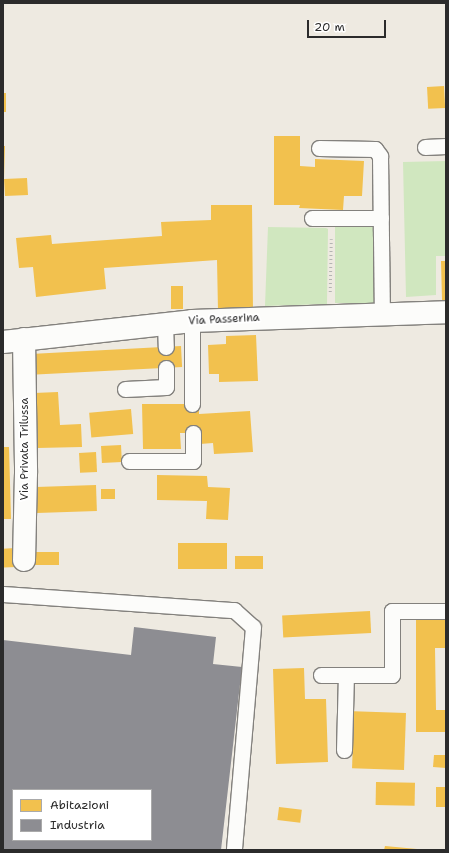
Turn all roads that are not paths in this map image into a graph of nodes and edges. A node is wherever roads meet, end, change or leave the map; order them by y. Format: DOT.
graph roads {
  1 [pos="446,146"];
  2 [pos="425,147"];
  3 [pos="319,148"];
  4 [pos="312,218"];
  5 [pos="381,218"];
  6 [pos="446,312"];
  7 [pos="382,314"];
  8 [pos="192,321"];
  9 [pos="166,324"];
  10 [pos="14,340"];
  11 [pos="166,347"];
  12 [pos="166,368"];
  13 [pos="125,389"];
  14 [pos="192,404"];
  15 [pos="193,433"];
  16 [pos="129,461"];
  17 [pos="24,560"];
  18 [pos="3,594"];
  19 [pos="446,610"];
  20 [pos="321,675"];
  21 [pos="346,675"];
  22 [pos="344,750"];
  23 [pos="234,850"];
  1 -- 2 [label="lane"];
  3 -- 5 [label="lane"];
  4 -- 5 [label="lane"];
  5 -- 7 [label="lane"];
  6 -- 7 [label="street, Via Passerina"];
  7 -- 8 [label="street, Via Passerina"];
  8 -- 9 [label="street, Via Passerina"];
  8 -- 14 [label="lane"];
  9 -- 10 [label="street, Via Passerina"];
  9 -- 11 [label="lane"];
  10 -- 17 [label="street, Via Privata Trilussa"];
  12 -- 13 [label="lane"];
  15 -- 16 [label="lane"];
  18 -- 23 [label="lane"];
  19 -- 21 [label="lane"];
  20 -- 21 [label="lane"];
  21 -- 22 [label="lane"];
}
